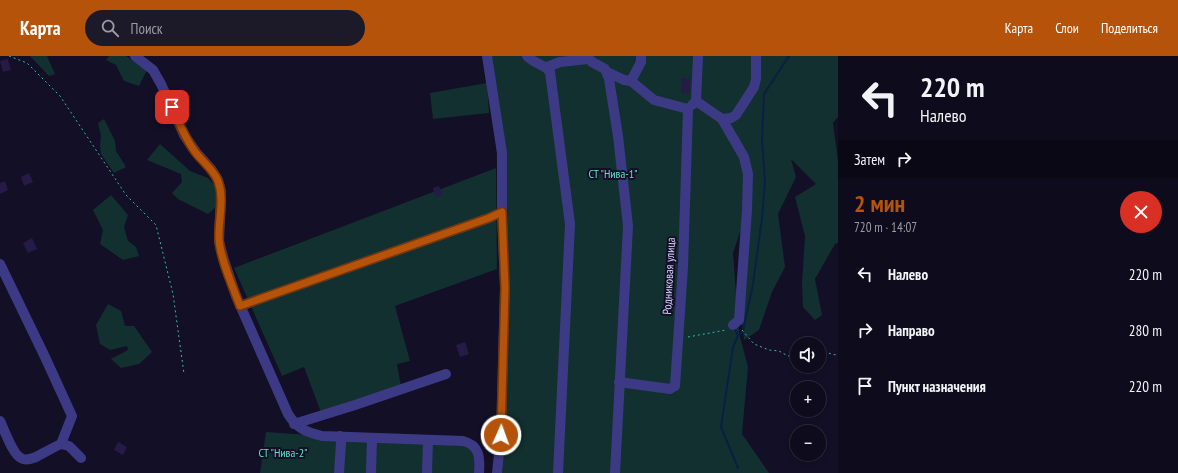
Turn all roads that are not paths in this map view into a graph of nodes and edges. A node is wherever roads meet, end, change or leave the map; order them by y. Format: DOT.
graph roads {
  1 [pos="135,56"];
  2 [pos="487,56"];
  3 [pos="527,56"];
  4 [pos="642,56"];
  5 [pos="698,56"];
  6 [pos="756,56"];
  7 [pos="588,57"];
  8 [pos="547,67"];
  9 [pos="607,72"];
  10 [pos="631,82"];
  11 [pos="696,101"];
  12 [pos="688,109"];
  13 [pos="722,119"];
  14 [pos="502,212"];
  15 [pos="0,264"];
  16 [pos="240,306"];
  17 [pos="733,328"];
  18 [pos="446,374"];
  19 [pos="619,382"];
  20 [pos="0,421"];
  21 [pos="294,424"];
  22 [pos="340,436"];
  23 [pos="372,438"];
  24 [pos="428,440"];
  25 [pos="61,444"];
  26 [pos="81,458"];
  27 [pos="339,473"];
  28 [pos="371,473"];
  29 [pos="427,473"];
  30 [pos="479,473"];
  31 [pos="497,473"];
  32 [pos="558,473"];
  33 [pos="616,473"];
  1 -- 16 [label="street"];
  2 -- 14 [label="street"];
  3 -- 8 [label="street"];
  4 -- 10 [label="street"];
  5 -- 11 [label="street"];
  6 -- 13 [label="street"];
  7 -- 8 [label="street"];
  7 -- 9 [label="street"];
  8 -- 32 [label="street"];
  9 -- 10 [label="street"];
  9 -- 19 [label="street"];
  10 -- 12 [label="street"];
  11 -- 12 [label="street"];
  11 -- 13 [label="street"];
  12 -- 19 [label="street, Родниковая улица"];
  13 -- 17 [label="street"];
  14 -- 16 [label="street"];
  14 -- 31 [label="street"];
  15 -- 25 [label="street"];
  16 -- 21 [label="street"];
  18 -- 21 [label="street"];
  19 -- 33 [label="street"];
  20 -- 25 [label="street"];
  21 -- 22 [label="street"];
  22 -- 23 [label="street"];
  22 -- 27 [label="street"];
  23 -- 24 [label="street"];
  23 -- 28 [label="street"];
  24 -- 29 [label="street"];
  24 -- 30 [label="street"];
  25 -- 26 [label="street"];
}
